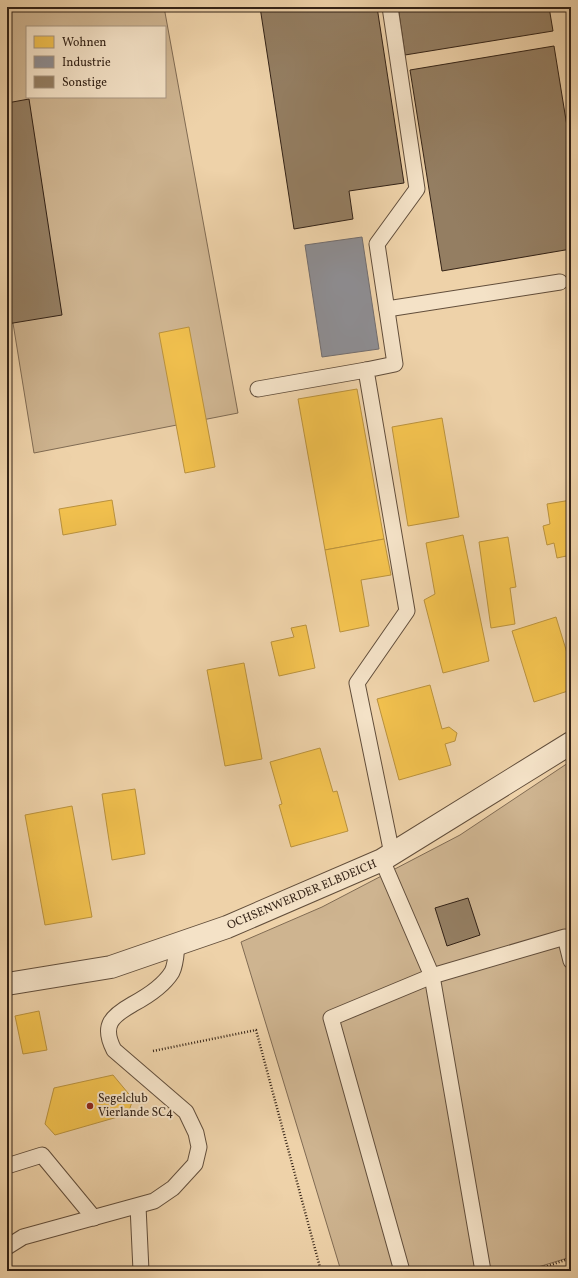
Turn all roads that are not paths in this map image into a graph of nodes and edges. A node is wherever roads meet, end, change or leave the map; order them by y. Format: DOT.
graph roads {
  1 [pos="390,7"];
  2 [pos="560,282"];
  3 [pos="387,309"];
  4 [pos="366,370"];
  5 [pos="258,389"];
  6 [pos="571,743"];
  7 [pos="387,857"];
  8 [pos="177,945"];
  9 [pos="571,961"];
  10 [pos="432,976"];
  11 [pos="7,984"];
  12 [pos="7,1166"];
  13 [pos="138,1206"];
  14 [pos="94,1218"];
  15 [pos="7,1247"];
  16 [pos="141,1271"];
  17 [pos="402,1271"];
  18 [pos="483,1271"];
  1 -- 3 [label="lane"];
  2 -- 3 [label="lane"];
  3 -- 4 [label="lane"];
  4 -- 5 [label="lane"];
  4 -- 7 [label="lane"];
  6 -- 7 [label="street, OCHSENWERDER ELBDEICH"];
  7 -- 8 [label="street, OCHSENWERDER ELBDEICH"];
  7 -- 10 [label="lane"];
  8 -- 11 [label="street, OCHSENWERDER ELBDEICH"];
  8 -- 13 [label="lane"];
  9 -- 10 [label="lane"];
  10 -- 17 [label="lane"];
  10 -- 18 [label="lane"];
  12 -- 14 [label="lane"];
  13 -- 14 [label="lane"];
  13 -- 16 [label="lane"];
  14 -- 15 [label="lane"];
}
